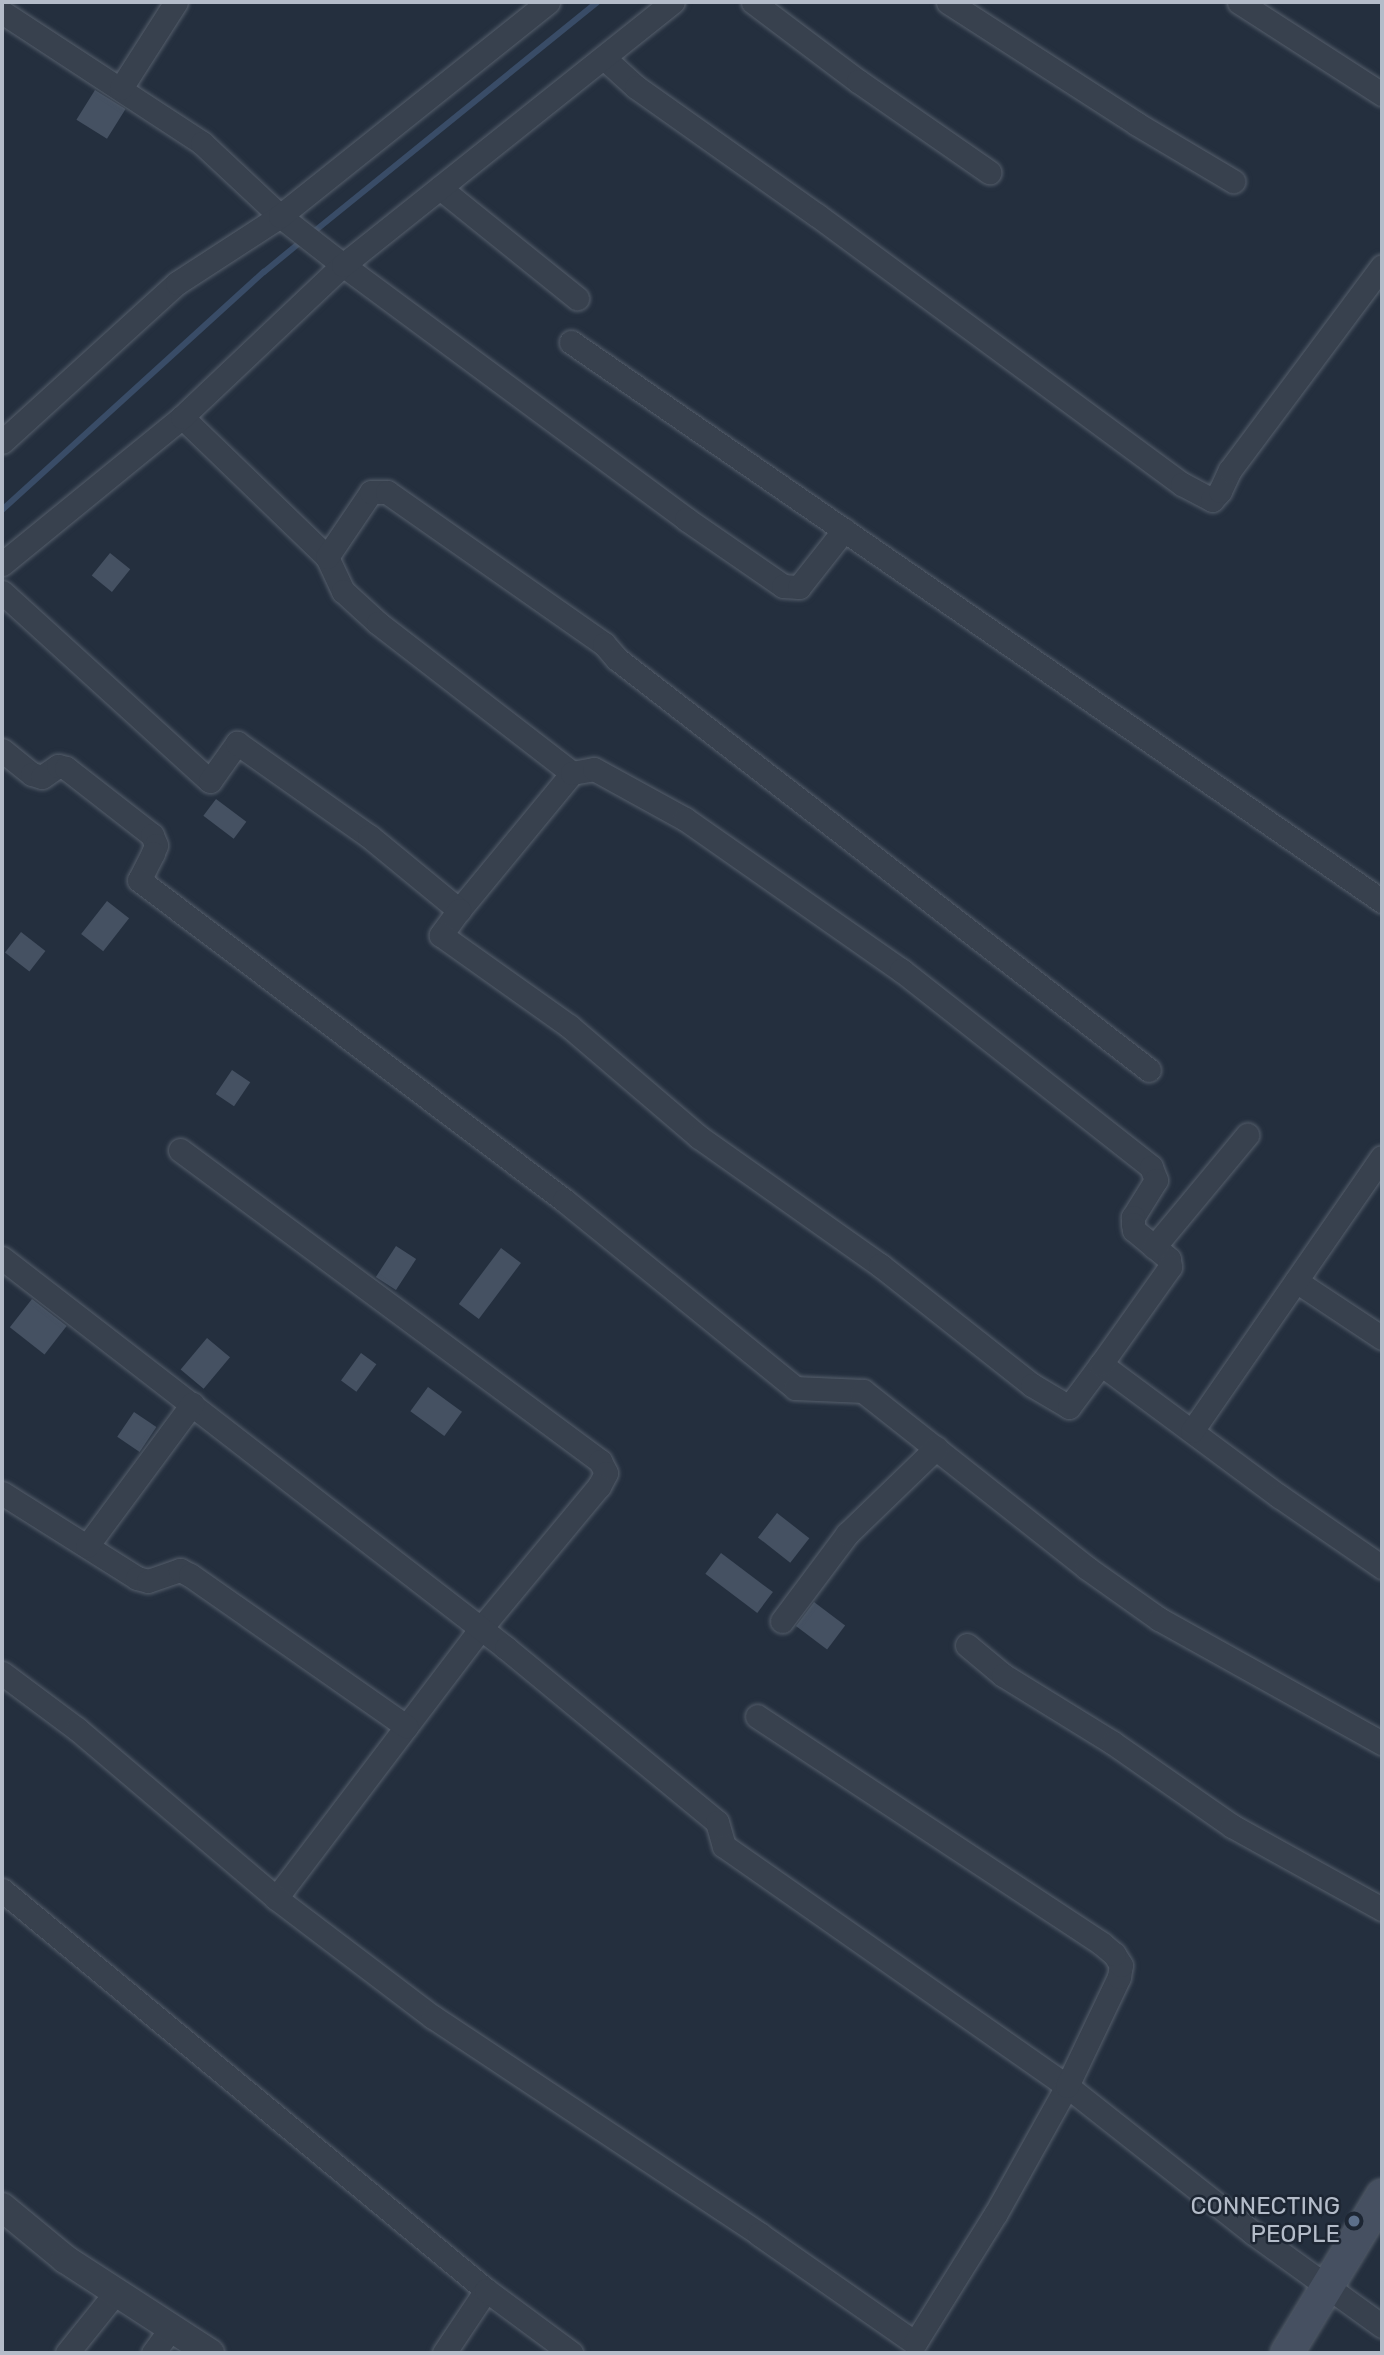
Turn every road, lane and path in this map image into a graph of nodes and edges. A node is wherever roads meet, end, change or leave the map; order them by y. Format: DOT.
graph roads {
  1 [pos="176,2"];
  2 [pos="548,2"];
  3 [pos="673,2"];
  4 [pos="753,2"];
  5 [pos="948,2"];
  6 [pos="1239,2"];
  7 [pos="2,12"];
  8 [pos="604,58"];
  9 [pos="121,88"];
  10 [pos="1382,94"];
  11 [pos="989,172"];
  12 [pos="1233,181"];
  13 [pos="440,188"];
  14 [pos="280,216"];
  15 [pos="343,265"];
  16 [pos="1382,266"];
  17 [pos="577,298"];
  18 [pos="570,342"];
  19 [pos="182,416"];
  20 [pos="2,442"];
  21 [pos="844,530"];
  22 [pos="327,557"];
  23 [pos="2,564"];
  24 [pos="2,592"];
  25 [pos="2,750"];
  26 [pos="572,773"];
  27 [pos="1382,901"];
  28 [pos="459,910"];
  29 [pos="1149,1070"];
  30 [pos="1247,1135"];
  31 [pos="180,1150"];
  32 [pos="1382,1157"];
  33 [pos="1154,1247"];
  34 [pos="2,1258"];
  35 [pos="1296,1281"];
  36 [pos="1382,1338"];
  37 [pos="1101,1364"];
  38 [pos="192,1405"];
  39 [pos="1192,1431"];
  40 [pos="936,1448"];
  41 [pos="2,1493"];
  42 [pos="87,1546"];
  43 [pos="1382,1567"];
  44 [pos="782,1621"];
  45 [pos="481,1628"];
  46 [pos="967,1645"];
  47 [pos="2,1672"];
  48 [pos="757,1716"];
  49 [pos="406,1726"];
  50 [pos="1382,1744"];
  51 [pos="2,1890"];
  52 [pos="276,1898"];
  53 [pos="1382,1909"];
  54 [pos="1067,2085"];
  55 [pos="1382,2196"];
  56 [pos="2,2207"];
  57 [pos="1331,2286"];
  58 [pos="486,2290"];
  59 [pos="116,2292"];
  60 [pos="1382,2326"];
  61 [pos="171,2328"];
  62 [pos="67,2353"];
  63 [pos="153,2353"];
  64 [pos="210,2353"];
  65 [pos="444,2353"];
  66 [pos="571,2353"];
  67 [pos="1287,2353"];
  1 -- 9 [label="street"];
  2 -- 14 [label="street"];
  3 -- 8 [label="street"];
  4 -- 11 [label="street"];
  5 -- 12 [label="street"];
  6 -- 10 [label="street"];
  7 -- 9 [label="street"];
  8 -- 13 [label="street"];
  8 -- 16 [label="street"];
  9 -- 14 [label="street"];
  13 -- 15 [label="street"];
  13 -- 17 [label="street"];
  14 -- 15 [label="street"];
  14 -- 20 [label="street"];
  15 -- 19 [label="street"];
  15 -- 21 [label="street"];
  18 -- 21 [label="street"];
  19 -- 22 [label="street"];
  19 -- 23 [label="street"];
  21 -- 27 [label="street"];
  22 -- 26 [label="street"];
  22 -- 29 [label="street"];
  24 -- 28 [label="street"];
  25 -- 40 [label="street"];
  26 -- 28 [label="street"];
  26 -- 33 [label="street"];
  28 -- 37 [label="street"];
  30 -- 33 [label="street"];
  31 -- 45 [label="street"];
  32 -- 35 [label="street"];
  33 -- 37 [label="street"];
  34 -- 38 [label="street"];
  35 -- 36 [label="street"];
  35 -- 39 [label="street"];
  37 -- 39 [label="street"];
  38 -- 42 [label="street"];
  38 -- 45 [label="street"];
  39 -- 43 [label="street"];
  40 -- 44 [label="street"];
  40 -- 50 [label="street"];
  41 -- 42 [label="street"];
  42 -- 49 [label="street"];
  45 -- 49 [label="street"];
  45 -- 54 [label="street"];
  46 -- 53 [label="street"];
  47 -- 52 [label="street"];
  48 -- 54 [label="street"];
  49 -- 52 [label="street"];
  51 -- 58 [label="street"];
  52 -- 54 [label="street"];
  54 -- 57 [label="street"];
  55 -- 57 [label="main road"];
  56 -- 59 [label="street"];
  57 -- 60 [label="street"];
  57 -- 67 [label="main road"];
  58 -- 65 [label="street"];
  58 -- 66 [label="street"];
  59 -- 61 [label="street"];
  59 -- 62 [label="street"];
  61 -- 63 [label="street"];
  61 -- 64 [label="street"];
}
